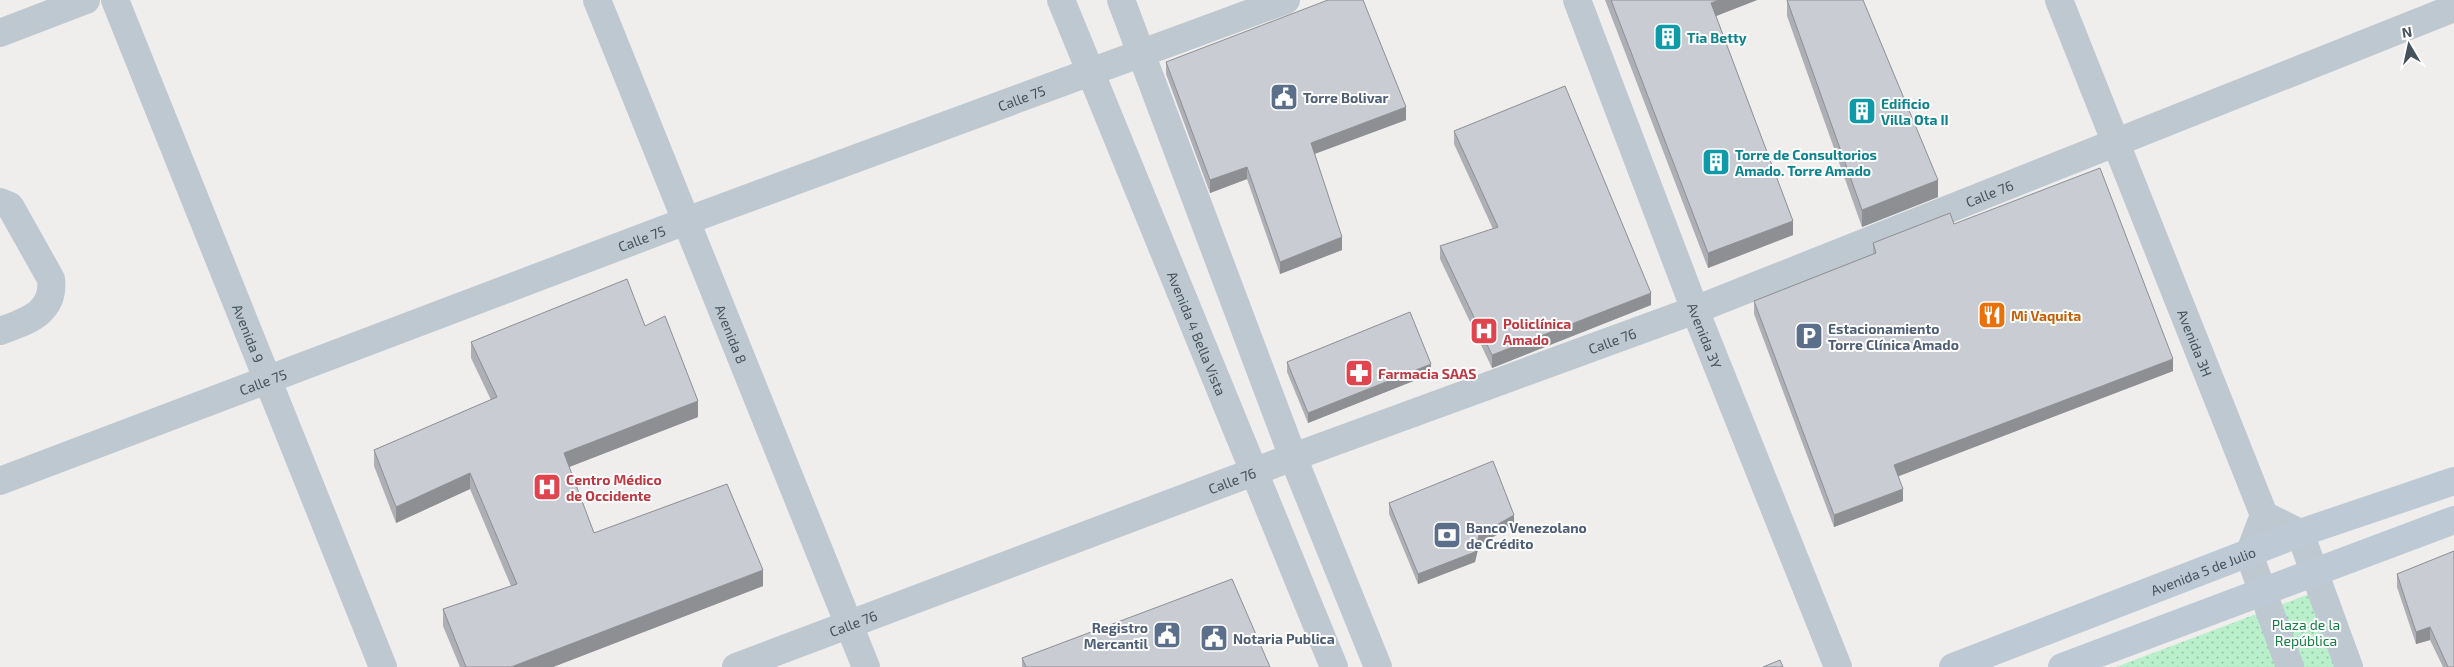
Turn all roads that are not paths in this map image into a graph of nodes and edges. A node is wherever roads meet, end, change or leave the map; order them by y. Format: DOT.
graph roads {
  1 [pos="86,0"];
  2 [pos="115,0"];
  3 [pos="597,0"];
  4 [pos="1061,0"];
  5 [pos="1121,0"];
  6 [pos="1286,0"];
  7 [pos="1577,0"];
  8 [pos="2059,0"];
  9 [pos="2454,8"];
  10 [pos="0,33"];
  11 [pos="1143,54"];
  12 [pos="1091,74"];
  13 [pos="2115,141"];
  14 [pos="0,202"];
  15 [pos="686,221"];
  16 [pos="1695,310"];
  17 [pos="0,331"];
  18 [pos="269,380"];
  19 [pos="1293,457"];
  20 [pos="1256,471"];
  21 [pos="0,481"];
  22 [pos="2454,481"];
  23 [pos="2264,515"];
  24 [pos="2454,520"];
  25 [pos="2300,533"];
  26 [pos="2249,554"];
  27 [pos="2315,571"];
  28 [pos="2262,590"];
  29 [pos="850,625"];
  30 [pos="383,667"];
  31 [pos="736,667"];
  32 [pos="866,667"];
  33 [pos="1334,667"];
  34 [pos="1378,667"];
  35 [pos="1838,667"];
  36 [pos="1953,667"];
  37 [pos="2062,667"];
  38 [pos="2290,667"];
  39 [pos="2349,667"];
  1 -- 10 [label="street"];
  2 -- 18 [label="street, Avenida 9"];
  3 -- 15 [label="street, Avenida 8"];
  4 -- 12 [label="street, Avenida 4 Bella Vista"];
  5 -- 11 [label="street"];
  6 -- 11 [label="street, Calle 75"];
  7 -- 16 [label="street, Avenida 3Y"];
  8 -- 13 [label="street, Avenida 3H"];
  9 -- 13 [label="street, Calle 76"];
  11 -- 12 [label="street, Calle 75"];
  11 -- 19 [label="street"];
  12 -- 15 [label="street, Calle 75"];
  12 -- 20 [label="street, Avenida 4 Bella Vista"];
  13 -- 16 [label="street, Calle 76"];
  13 -- 23 [label="street, Avenida 3H"];
  14 -- 17 [label="street"];
  15 -- 18 [label="street, Calle 75"];
  15 -- 29 [label="street, Avenida 8"];
  16 -- 19 [label="street, Calle 76"];
  16 -- 35 [label="street, Avenida 3Y"];
  18 -- 21 [label="street, Calle 75"];
  18 -- 30 [label="street, Avenida 9"];
  19 -- 20 [label="street, Calle 76"];
  19 -- 34 [label="street"];
  20 -- 29 [label="street, Calle 76"];
  20 -- 33 [label="street, Avenida 4 Bella Vista"];
  22 -- 25 [label="main road, Avenida 5 de Julio"];
  23 -- 25 [label="street"];
  23 -- 26 [label="street"];
  24 -- 27 [label="main road"];
  25 -- 26 [label="main road, Avenida 5 de Julio"];
  25 -- 27 [label="street"];
  26 -- 28 [label="street"];
  26 -- 36 [label="main road, Avenida 5 de Julio"];
  27 -- 28 [label="main road"];
  27 -- 39 [label="street"];
  28 -- 37 [label="main road"];
  28 -- 38 [label="street"];
  29 -- 31 [label="street, Calle 76"];
  29 -- 32 [label="street, Avenida 8"];
}
